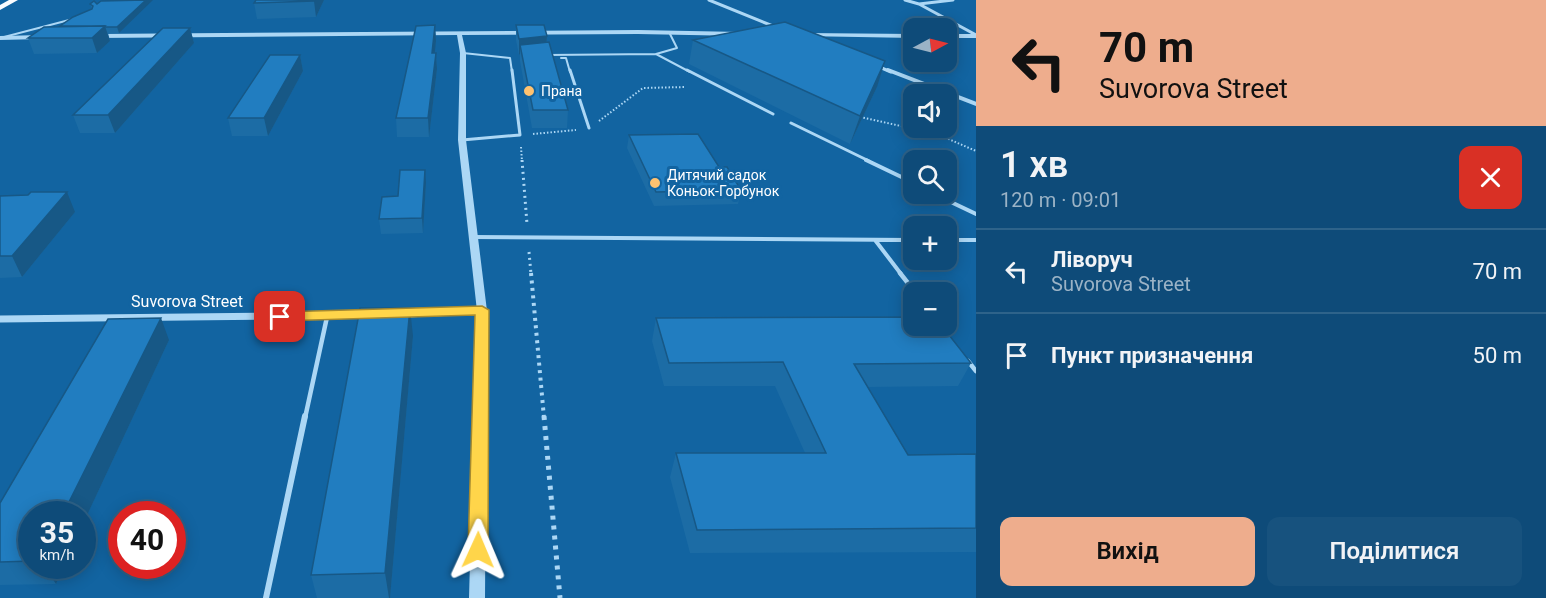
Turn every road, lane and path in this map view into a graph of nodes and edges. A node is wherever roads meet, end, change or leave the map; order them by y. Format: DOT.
graph roads {
  1 [pos="14,0"];
  2 [pos="709,0"];
  3 [pos="905,0"];
  4 [pos="953,0"];
  5 [pos="919,4"];
  6 [pos="0,8"];
  7 [pos="74,19"];
  8 [pos="669,32"];
  9 [pos="785,32"];
  10 [pos="459,33"];
  11 [pos="750,34"];
  12 [pos="773,34"];
  13 [pos="796,34"];
  14 [pos="46,36"];
  15 [pos="93,36"];
  16 [pos="903,36"];
  17 [pos="957,36"];
  18 [pos="976,36"];
  19 [pos="0,38"];
  20 [pos="817,43"];
  21 [pos="463,53"];
  22 [pos="656,54"];
  23 [pos="543,55"];
  24 [pos="510,58"];
  25 [pos="519,58"];
  26 [pos="538,58"];
  27 [pos="870,63"];
  28 [pos="711,82"];
  29 [pos="976,104"];
  30 [pos="773,114"];
  31 [pos="858,116"];
  32 [pos="791,123"];
  33 [pos="589,128"];
  34 [pos="520,135"];
  35 [pos="462,140"];
  36 [pos="976,151"];
  37 [pos="903,178"];
  38 [pos="955,204"];
  39 [pos="976,214"];
  40 [pos="473,237"];
  41 [pos="528,239"];
  42 [pos="875,240"];
  43 [pos="903,240"];
  44 [pos="957,240"];
  45 [pos="976,240"];
  46 [pos="907,282"];
  47 [pos="482,310"];
  48 [pos="399,314"];
  49 [pos="375,315"];
  50 [pos="327,317"];
  51 [pos="114,318"];
  52 [pos="0,319"];
  53 [pos="107,329"];
  54 [pos="962,353"];
  55 [pos="976,371"];
  56 [pos="266,598"];
  57 [pos="477,598"];
  58 [pos="560,598"];
  1 -- 6 [label="main road"];
  2 -- 9 [label="street"];
  3 -- 5 [label="street"];
  4 -- 5 [label="street"];
  5 -- 18 [label="street"];
  7 -- 19 [label="lane"];
  8 -- 10 [label="street"];
  8 -- 11 [label="street"];
  8 -- 22 [label="lane"];
  9 -- 12 [label="street"];
  10 -- 15 [label="street"];
  10 -- 21 [label="street"];
  13 -- 16 [label="street"];
  13 -- 20 [label="street"];
  14 -- 19 [label="street"];
  17 -- 18 [label="street"];
  21 -- 24 [label="lane"];
  21 -- 35 [label="street"];
  22 -- 23 [label="lane"];
  22 -- 28 [label="lane"];
  24 -- 25 [label="lane"];
  24 -- 34 [label="lane"];
  26 -- 33 [label="lane"];
  27 -- 29 [label="street"];
  28 -- 30 [label="lane"];
  28 -- 33 [label="path"];
  31 -- 36 [label="path"];
  32 -- 37 [label="lane"];
  33 -- 34 [label="path"];
  34 -- 35 [label="lane"];
  34 -- 41 [label="path"];
  35 -- 40 [label="street"];
  38 -- 39 [label="lane"];
  40 -- 41 [label="lane"];
  40 -- 47 [label="street"];
  41 -- 42 [label="lane"];
  41 -- 58 [label="path"];
  42 -- 43 [label="lane"];
  42 -- 46 [label="lane"];
  44 -- 45 [label="lane"];
  47 -- 48 [label="street"];
  47 -- 57 [label="street"];
  49 -- 50 [label="street, Suvorova Street"];
  50 -- 51 [label="street, Suvorova Street"];
  50 -- 56 [label="lane"];
  51 -- 52 [label="street, Suvorova Street"];
  51 -- 53 [label="lane"];
  54 -- 55 [label="lane"];
}
